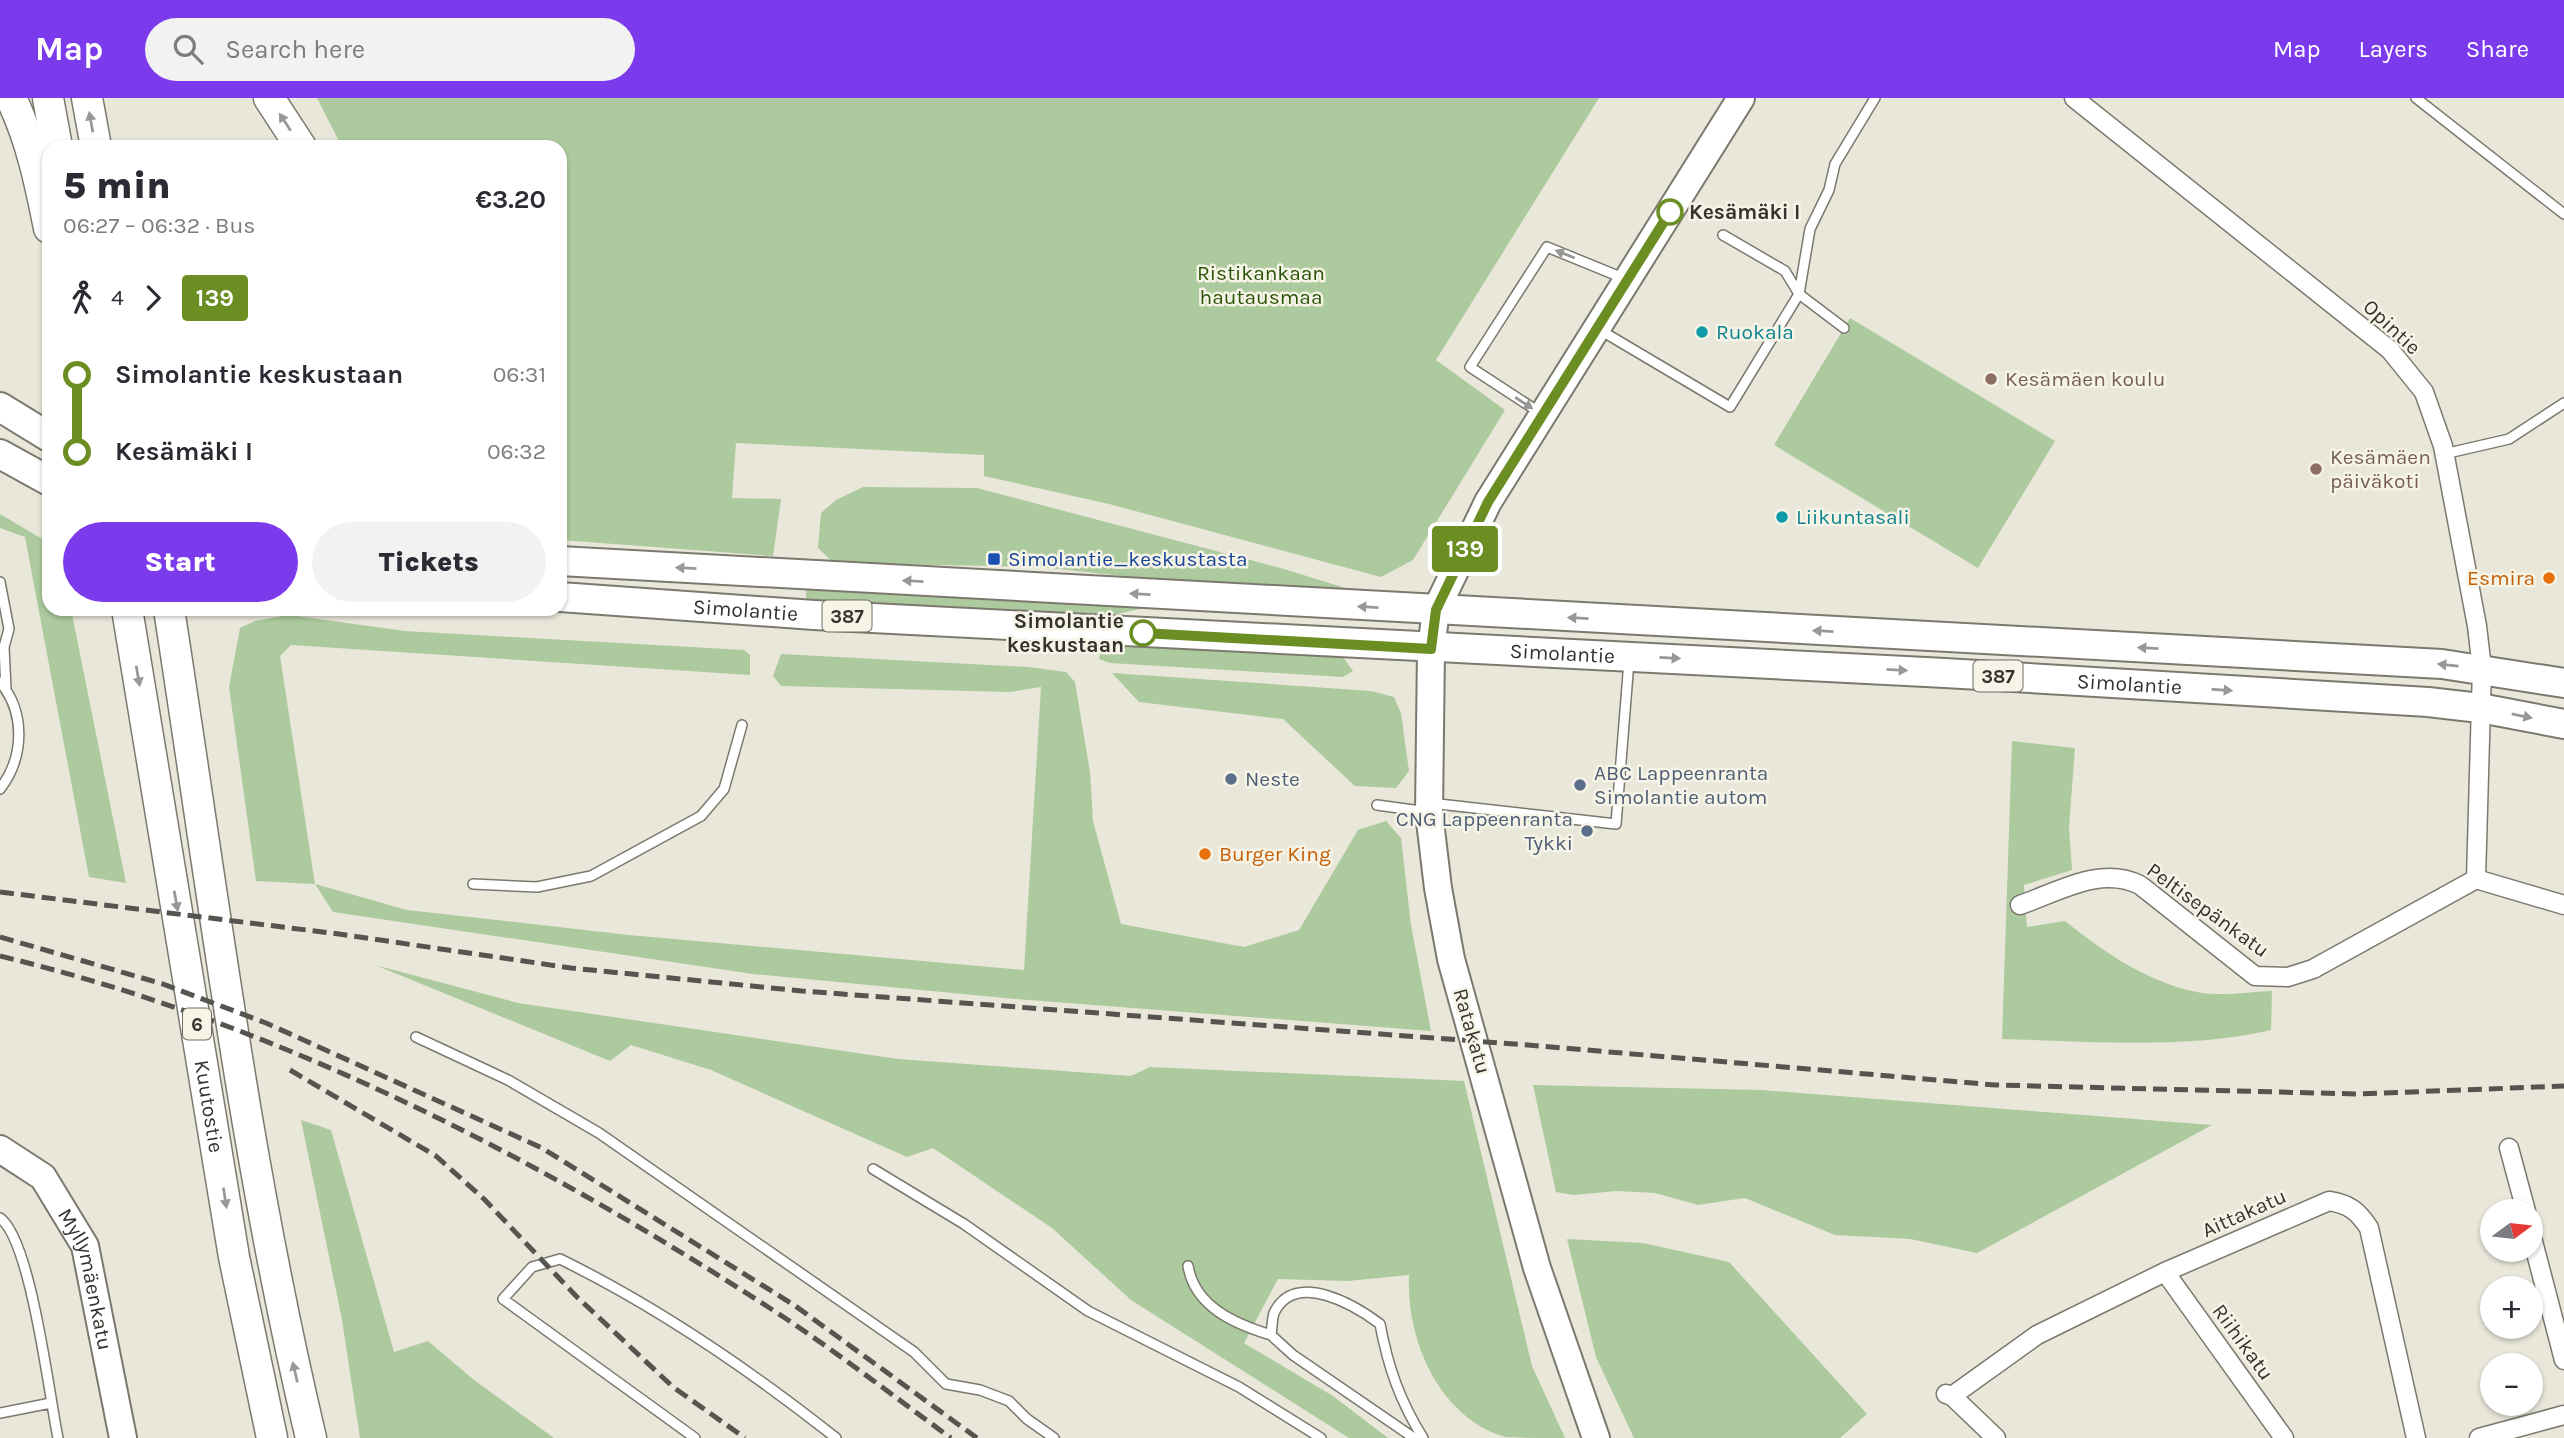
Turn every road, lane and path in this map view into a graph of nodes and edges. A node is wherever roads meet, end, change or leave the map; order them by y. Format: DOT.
graph roads {
  1 [pos="11,98"];
  2 [pos="48,98"];
  3 [pos="87,98"];
  4 [pos="269,98"];
  5 [pos="1741,98"];
  6 [pos="1875,98"];
  7 [pos="2074,98"];
  8 [pos="2416,98"];
  9 [pos="56,140"];
  10 [pos="95,140"];
  11 [pos="296,140"];
  12 [pos="42,192"];
  13 [pos="2564,214"];
  14 [pos="1723,235"];
  15 [pos="1628,280"];
  16 [pos="1799,294"];
  17 [pos="1844,328"];
  18 [pos="1598,329"];
  19 [pos="2564,403"];
  20 [pos="9,413"];
  21 [pos="1545,416"];
  22 [pos="42,433"];
  23 [pos="0,454"];
  24 [pos="2444,454"];
  25 [pos="41,477"];
  26 [pos="567,561"];
  27 [pos="0,582"];
  28 [pos="567,598"];
  29 [pos="1436,610"];
  30 [pos="128,616"];
  31 [pos="171,616"];
  32 [pos="190,616"];
  33 [pos="2,648"];
  34 [pos="1431,649"];
  35 [pos="1630,656"];
  36 [pos="2482,669"];
  37 [pos="2564,683"];
  38 [pos="3,685"];
  39 [pos="2480,708"];
  40 [pos="2564,724"];
  41 [pos="742,725"];
  42 [pos="0,789"];
  43 [pos="1377,805"];
  44 [pos="1429,808"];
  45 [pos="2476,879"];
  46 [pos="473,884"];
  47 [pos="2020,905"];
  48 [pos="2564,905"];
  49 [pos="416,1037"];
  50 [pos="249,1131"];
  51 [pos="2509,1148"];
  52 [pos="0,1149"];
  53 [pos="873,1168"];
  54 [pos="2523,1199"];
  55 [pos="0,1218"];
  56 [pos="2538,1262"];
  57 [pos="1188,1266"];
  58 [pos="2165,1272"];
  59 [pos="1271,1335"];
  60 [pos="2564,1360"];
  61 [pos="51,1403"];
  62 [pos="0,1413"];
  63 [pos="2564,1415"];
  64 [pos="58,1438"];
  65 [pos="123,1438"];
  66 [pos="272,1438"];
  67 [pos="311,1438"];
  68 [pos="695,1438"];
  69 [pos="836,1438"];
  70 [pos="1054,1438"];
  71 [pos="1321,1438"];
  72 [pos="1414,1438"];
  73 [pos="1423,1438"];
  74 [pos="1596,1438"];
  75 [pos="1996,1438"];
  76 [pos="2284,1438"];
  77 [pos="2416,1438"];
  78 [pos="2479,1438"];
  1 -- 12 [label="highway"];
  2 -- 9 [label="highway"];
  10 -- 3 [label="highway, one-way"];
  11 -- 4 [label="highway, one-way"];
  5 -- 15 [label="main road, Ratakatu"];
  6 -- 16 [label="lane"];
  7 -- 24 [label="street, Opintie"];
  8 -- 13 [label="lane"];
  14 -- 16 [label="lane"];
  15 -- 18 [label="main road, Ratakatu"];
  15 -- 21 [label="lane, one-way"];
  16 -- 17 [label="lane"];
  16 -- 18 [label="lane"];
  18 -- 21 [label="main road, Ratakatu"];
  19 -- 24 [label="lane"];
  20 -- 22 [label="main road"];
  21 -- 29 [label="main road, Ratakatu"];
  23 -- 25 [label="main road"];
  24 -- 36 [label="street, Opintie"];
  29 -- 26 [label="main road, Simolantie, one-way"];
  27 -- 33 [label="lane"];
  28 -- 34 [label="main road, Simolantie / 387"];
  29 -- 34 [label="main road, Ratakatu"];
  36 -- 29 [label="main road, Simolantie, one-way"];
  30 -- 66 [label="highway, Kuutostie / 6, one-way"];
  31 -- 50 [label="highway, Kuutostie / 6"];
  32 -- 50 [label="highway"];
  33 -- 38 [label="lane"];
  34 -- 35 [label="main road, Simolantie / 387"];
  34 -- 44 [label="main road, Ratakatu"];
  35 -- 39 [label="main road, Simolantie / 387, one-way"];
  35 -- 44 [label="lane"];
  36 -- 37 [label="main road, Simolantie"];
  36 -- 39 [label="street, Opintie"];
  38 -- 42 [label="lane"];
  39 -- 40 [label="main road, Simolantie / 387, one-way"];
  39 -- 45 [label="street"];
  41 -- 46 [label="lane"];
  43 -- 44 [label="lane"];
  44 -- 74 [label="main road, Ratakatu"];
  45 -- 47 [label="street, Peltisepänkatu"];
  45 -- 48 [label="street"];
  49 -- 70 [label="lane"];
  67 -- 50 [label="highway, Kuutostie / 6, one-way"];
  51 -- 54 [label="street"];
  52 -- 65 [label="main road, Myllymäenkatu"];
  53 -- 71 [label="lane"];
  55 -- 61 [label="lane"];
  56 -- 60 [label="street"];
  57 -- 59 [label="lane"];
  58 -- 75 [label="street, Aittakatu"];
  58 -- 76 [label="street, Riihikatu"];
  58 -- 77 [label="street, Aittakatu"];
  59 -- 72 [label="lane"];
  59 -- 73 [label="lane"];
  61 -- 62 [label="lane"];
  61 -- 64 [label="lane"];
  63 -- 78 [label="street"];
  68 -- 69 [label="lane"];
}
